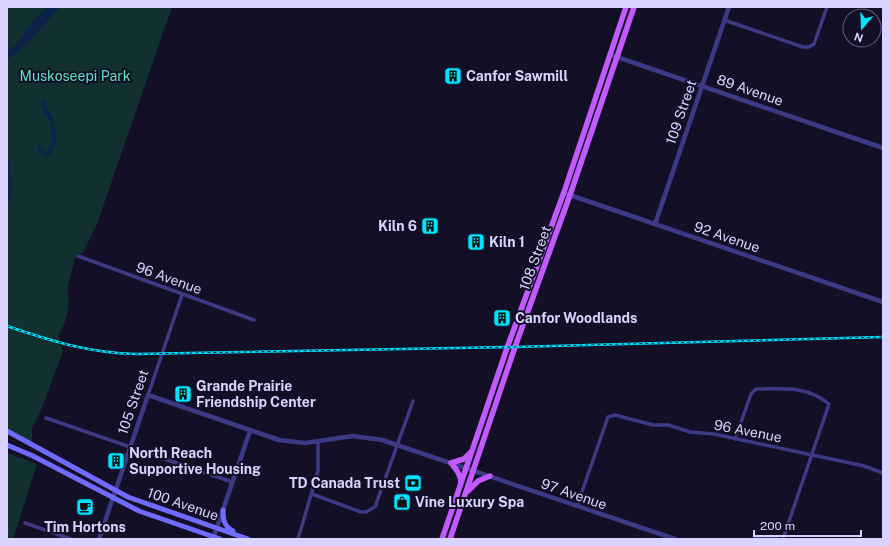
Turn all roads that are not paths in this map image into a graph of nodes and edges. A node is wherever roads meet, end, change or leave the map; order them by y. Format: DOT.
graph roads {
  1 [pos="626,7"];
  2 [pos="634,7"];
  3 [pos="729,7"];
  4 [pos="827,7"];
  5 [pos="724,20"];
  6 [pos="609,54"];
  7 [pos="617,56"];
  8 [pos="702,85"];
  9 [pos="883,148"];
  10 [pos="564,192"];
  11 [pos="570,194"];
  12 [pos="655,224"];
  13 [pos="78,256"];
  14 [pos="182,295"];
  15 [pos="883,302"];
  16 [pos="254,320"];
  17 [pos="148,395"];
  18 [pos="413,401"];
  19 [pos="46,418"];
  20 [pos="7,431"];
  21 [pos="250,431"];
  22 [pos="735,439"];
  23 [pos="318,442"];
  24 [pos="475,444"];
  25 [pos="7,445"];
  26 [pos="397,445"];
  27 [pos="129,446"];
  28 [pos="811,455"];
  29 [pos="451,463"];
  30 [pos="466,469"];
  31 [pos="473,471"];
  32 [pos="883,473"];
  33 [pos="490,476"];
  34 [pos="232,482"];
  35 [pos="461,485"];
  36 [pos="115,491"];
  37 [pos="466,493"];
  38 [pos="312,494"];
  39 [pos="112,498"];
  40 [pos="577,506"];
  41 [pos="223,510"];
  42 [pos="26,523"];
  43 [pos="217,528"];
  44 [pos="214,538"];
  45 [pos="246,538"];
  46 [pos="72,539"];
  47 [pos="98,539"];
  48 [pos="220,539"];
  49 [pos="298,539"];
  50 [pos="442,539"];
  51 [pos="450,539"];
  52 [pos="675,539"];
  53 [pos="754,539"];
  54 [pos="776,539"];
  55 [pos="783,539"];
  1 -- 6 [label="main road, 108 Street"];
  2 -- 7 [label="main road, 108 Street"];
  3 -- 5 [label="street, 109 Street"];
  4 -- 5 [label="street"];
  5 -- 8 [label="street, 109 Street"];
  6 -- 7 [label="street, 89 Avenue"];
  6 -- 10 [label="main road, 108 Street"];
  7 -- 8 [label="street, 89 Avenue"];
  7 -- 11 [label="main road, 108 Street"];
  8 -- 9 [label="street, 89 Avenue"];
  8 -- 12 [label="street, 109 Street"];
  10 -- 11 [label="street, 92 Avenue"];
  10 -- 24 [label="main road, 108 Street"];
  11 -- 12 [label="street, 92 Avenue"];
  11 -- 31 [label="main road, 108 Street"];
  12 -- 15 [label="street, 92 Avenue"];
  13 -- 14 [label="street, 96 Avenue"];
  14 -- 16 [label="street, 96 Avenue"];
  14 -- 17 [label="street, 105 Street"];
  17 -- 21 [label="street, 97 Avenue"];
  17 -- 27 [label="street, 105 Street"];
  18 -- 26 [label="street"];
  19 -- 27 [label="street"];
  20 -- 36 [label="main road, 100 Avenue"];
  21 -- 23 [label="street, 97 Avenue"];
  21 -- 34 [label="street"];
  22 -- 28 [label="street, 96 Avenue"];
  22 -- 28 [label="street"];
  22 -- 40 [label="street, 96 Avenue"];
  23 -- 26 [label="street, 97 Avenue"];
  23 -- 38 [label="street"];
  24 -- 29 [label="main road"];
  24 -- 30 [label="main road, 108 Street"];
  25 -- 39 [label="main road, 100 Avenue"];
  26 -- 29 [label="street, 97 Avenue"];
  26 -- 38 [label="street"];
  27 -- 34 [label="street"];
  27 -- 36 [label="street, 105 Street"];
  28 -- 32 [label="street, 96 Avenue"];
  28 -- 55 [label="street"];
  29 -- 30 [label="street, 97 Avenue"];
  29 -- 35 [label="main road"];
  30 -- 31 [label="street, 97 Avenue"];
  30 -- 35 [label="main road, 108 Street"];
  31 -- 33 [label="street, 97 Avenue"];
  31 -- 37 [label="main road, 108 Street"];
  33 -- 37 [label="main road"];
  33 -- 40 [label="street, 97 Avenue"];
  34 -- 41 [label="street"];
  35 -- 50 [label="main road, 108 Street"];
  36 -- 39 [label="street, 105 Street"];
  36 -- 43 [label="main road, 100 Avenue"];
  37 -- 51 [label="main road, 108 Street"];
  38 -- 49 [label="street"];
  39 -- 44 [label="main road, 100 Avenue"];
  39 -- 47 [label="street, 105 Street"];
  40 -- 52 [label="street, 97 Avenue"];
  41 -- 43 [label="street"];
  41 -- 45 [label="main road"];
  42 -- 46 [label="street"];
  43 -- 44 [label="street"];
  43 -- 45 [label="main road, 100 Avenue"];
  44 -- 48 [label="main road, 100 Avenue"];
  53 -- 54 [label="street"];
}
